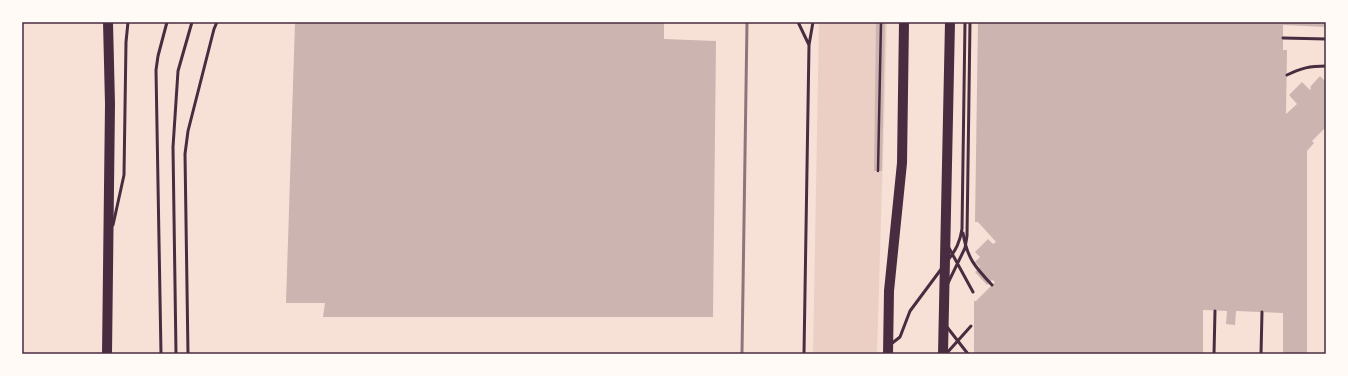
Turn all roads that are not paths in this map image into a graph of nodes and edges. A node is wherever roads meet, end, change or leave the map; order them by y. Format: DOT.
graph roads {
  1 [pos="108,22"];
  2 [pos="115,22"];
  3 [pos="128,22"];
  4 [pos="167,22"];
  5 [pos="192,22"];
  6 [pos="217,22"];
  7 [pos="798,22"];
  8 [pos="813,22"];
  9 [pos="904,22"];
  10 [pos="950,22"];
  11 [pos="965,22"];
  12 [pos="970,22"];
  13 [pos="1283,38"];
  14 [pos="1326,39"];
  15 [pos="809,45"];
  16 [pos="1326,66"];
  17 [pos="1287,75"];
  18 [pos="110,104"];
  19 [pos="962,229"];
  20 [pos="946,244"];
  21 [pos="108,245"];
  22 [pos="992,285"];
  23 [pos="973,292"];
  24 [pos="944,294"];
  25 [pos="1215,311"];
  26 [pos="1262,312"];
  27 [pos="944,322"];
  28 [pos="970,326"];
  29 [pos="958,341"];
  30 [pos="888,350"];
  31 [pos="107,354"];
  32 [pos="161,354"];
  33 [pos="176,354"];
  34 [pos="188,354"];
  35 [pos="804,354"];
  36 [pos="943,354"];
  37 [pos="946,354"];
  38 [pos="968,354"];
  39 [pos="1214,354"];
  40 [pos="1261,354"];
  1 -- 18 [label="main road"];
  2 -- 18 [label="main road"];
  3 -- 21 [label="lane"];
  4 -- 32 [label="lane"];
  5 -- 33 [label="lane"];
  6 -- 34 [label="lane"];
  7 -- 15 [label="lane"];
  8 -- 15 [label="lane"];
  9 -- 30 [label="main road"];
  10 -- 20 [label="main road"];
  11 -- 19 [label="lane"];
  12 -- 24 [label="lane"];
  13 -- 14 [label="lane"];
  15 -- 35 [label="lane"];
  16 -- 17 [label="lane"];
  18 -- 21 [label="main road"];
  19 -- 22 [label="lane"];
  19 -- 30 [label="lane"];
  20 -- 23 [label="lane"];
  20 -- 24 [label="main road"];
  21 -- 31 [label="main road"];
  24 -- 27 [label="main road"];
  25 -- 39 [label="lane"];
  26 -- 40 [label="lane"];
  27 -- 29 [label="lane"];
  27 -- 36 [label="main road"];
  28 -- 29 [label="lane"];
  29 -- 37 [label="lane"];
  29 -- 38 [label="lane"];
}
